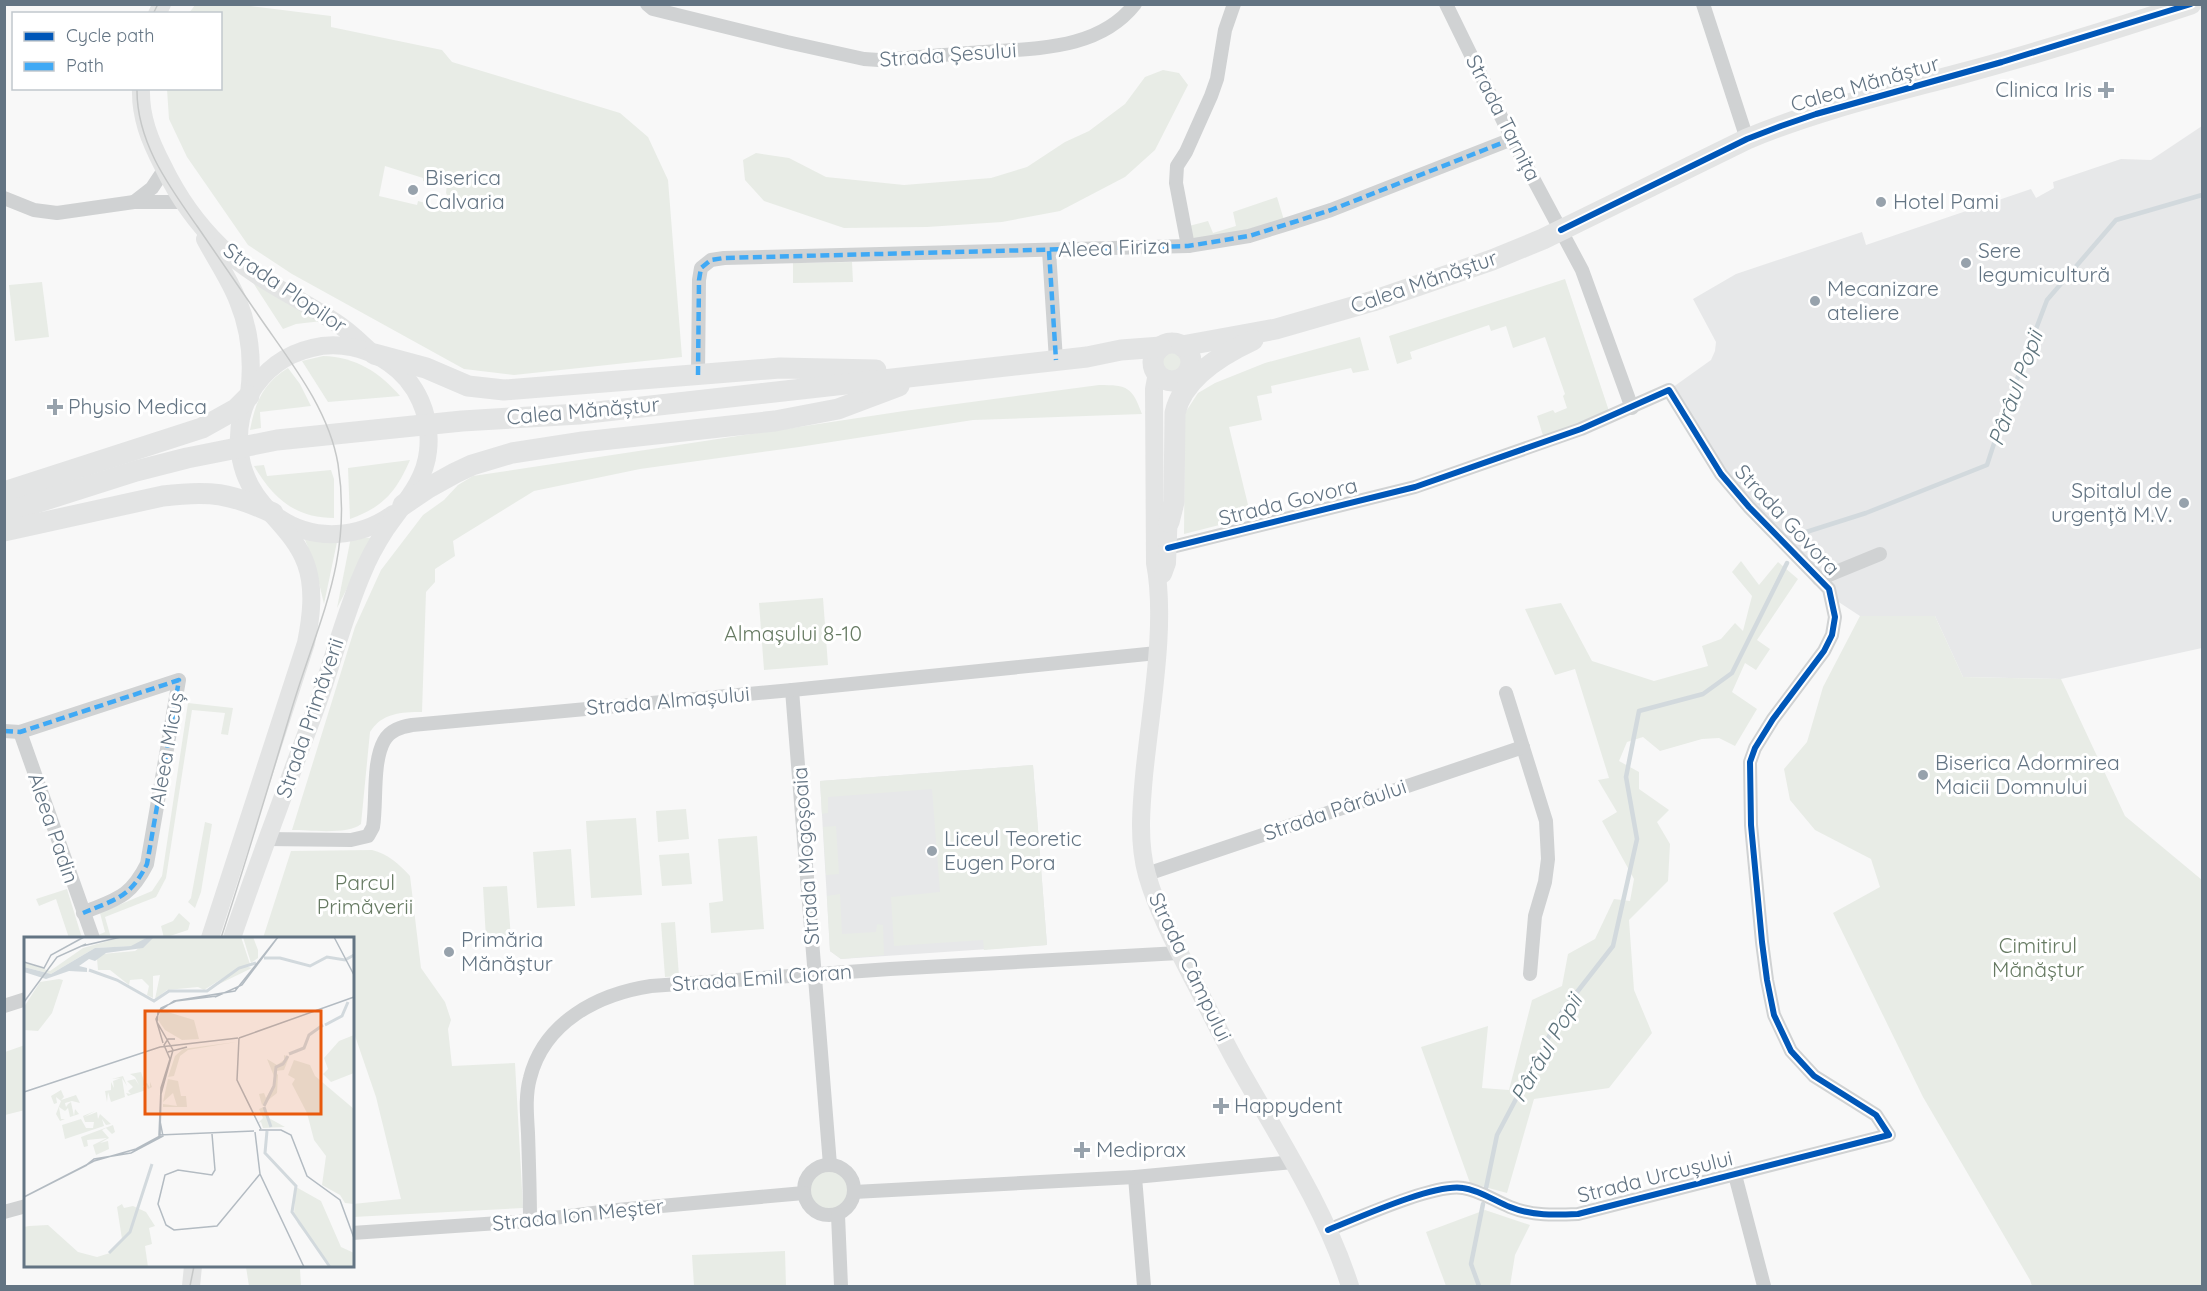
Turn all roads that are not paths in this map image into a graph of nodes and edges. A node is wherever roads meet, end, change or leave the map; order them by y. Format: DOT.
graph roads {
  1 [pos="647,4"];
  2 [pos="1136,4"];
  3 [pos="1234,4"];
  4 [pos="1446,4"];
  5 [pos="1703,4"];
  6 [pos="2191,4"];
  7 [pos="141,90"];
  8 [pos="1512,139"];
  9 [pos="1748,139"];
  10 [pos="164,170"];
  11 [pos="4,198"];
  12 [pos="134,202"];
  13 [pos="182,202"];
  14 [pos="197,221"];
  15 [pos="1561,230"];
  16 [pos="1188,246"];
  17 [pos="1049,251"];
  18 [pos="1269,331"];
  19 [pos="1172,347"];
  20 [pos="374,354"];
  21 [pos="1072,359"];
  22 [pos="1156,372"];
  23 [pos="930,374"];
  24 [pos="698,375"];
  25 [pos="1185,375"];
  26 [pos="249,396"];
  27 [pos="1632,408"];
  28 [pos="4,492"];
  29 [pos="403,505"];
  30 [pos="4,513"];
  31 [pos="273,513"];
  32 [pos="1169,522"];
  33 [pos="4,531"];
  34 [pos="1168,548"];
  35 [pos="1880,554"];
  36 [pos="1819,579"];
  37 [pos="1159,585"];
  38 [pos="1156,654"];
  39 [pos="792,690"];
  40 [pos="1506,693"];
  41 [pos="4,731"];
  42 [pos="20,732"];
  43 [pos="1523,747"];
  44 [pos="266,839"];
  45 [pos="1147,874"];
  46 [pos="83,913"];
  47 [pos="92,937"];
  48 [pos="211,937"];
  49 [pos="233,937"];
  50 [pos="1179,953"];
  51 [pos="815,974"];
  52 [pos="1530,974"];
  53 [pos="24,1000"];
  54 [pos="4,1006"];
  55 [pos="1889,1135"];
  56 [pos="1293,1162"];
  57 [pos="830,1165"];
  58 [pos="1735,1175"];
  59 [pos="1135,1177"];
  60 [pos="854,1192"];
  61 [pos="804,1193"];
  62 [pos="24,1207"];
  63 [pos="4,1212"];
  64 [pos="838,1215"];
  65 [pos="530,1221"];
  66 [pos="1328,1230"];
  67 [pos="354,1233"];
  68 [pos="193,1267"];
  69 [pos="191,1287"];
  70 [pos="841,1287"];
  71 [pos="1144,1287"];
  72 [pos="1350,1287"];
  73 [pos="1764,1287"];
  1 -- 2 [label="street, Strada Șesului"];
  3 -- 16 [label="street"];
  4 -- 8 [label="street, Strada Tarnița"];
  5 -- 9 [label="street"];
  6 -- 9 [label="main road, Calea Mănăștur"];
  7 -- 10 [label="main road, Strada Plopilor"];
  8 -- 15 [label="street, Strada Tarnița"];
  8 -- 16 [label="street, Aleea Firiza"];
  9 -- 15 [label="main road, Calea Mănăștur"];
  10 -- 12 [label="street"];
  10 -- 13 [label="main road, Strada Plopilor"];
  11 -- 12 [label="street"];
  12 -- 13 [label="street"];
  13 -- 14 [label="main road, Strada Plopilor"];
  14 -- 20 [label="main road, Strada Plopilor"];
  14 -- 26 [label="main road, Strada Plopilor"];
  15 -- 18 [label="main road, Calea Mănăștur"];
  15 -- 27 [label="street"];
  16 -- 17 [label="street, Aleea Firiza"];
  17 -- 21 [label="street"];
  17 -- 24 [label="street, Aleea Firiza"];
  18 -- 19 [label="main road, Calea Mănăștur"];
  18 -- 21 [label="main road"];
  18 -- 25 [label="main road, Calea Mănăștur"];
  18 -- 32 [label="main road"];
  19 -- 21 [label="main road, Calea Mănăștur"];
  19 -- 22 [label="main road"];
  19 -- 25 [label="main road"];
  20 -- 24 [label="main road"];
  20 -- 26 [label="main road, Strada Primăverii"];
  20 -- 29 [label="main road, Strada Primăverii"];
  21 -- 22 [label="main road, Calea Mănăștur"];
  21 -- 23 [label="main road, Calea Mănăștur"];
  22 -- 25 [label="main road, Calea Mănăștur"];
  22 -- 37 [label="main road, Strada Câmpului"];
  23 -- 24 [label="main road"];
  23 -- 29 [label="main road"];
  23 -- 30 [label="main road, Calea Mănăștur"];
  25 -- 32 [label="main road, Strada Câmpului"];
  26 -- 28 [label="main road"];
  26 -- 31 [label="main road, Strada Primăverii"];
  27 -- 34 [label="street, Strada Govora"];
  27 -- 36 [label="street, Strada Govora"];
  29 -- 31 [label="main road, Strada Primăverii"];
  29 -- 44 [label="main road, Strada Primăverii"];
  31 -- 33 [label="main road"];
  31 -- 48 [label="main road, Strada Primăverii"];
  32 -- 34 [label="main road, Strada Câmpului"];
  34 -- 37 [label="main road, Strada Câmpului"];
  35 -- 36 [label="street"];
  36 -- 55 [label="street, Strada Govora"];
  37 -- 38 [label="main road, Strada Câmpului"];
  38 -- 39 [label="street, Strada Almașului"];
  38 -- 45 [label="main road, Strada Câmpului"];
  39 -- 44 [label="street, Strada Almașului"];
  39 -- 51 [label="street, Strada Mogoșoaia"];
  40 -- 43 [label="street"];
  41 -- 42 [label="street"];
  42 -- 46 [label="street, Aleea Padin"];
  42 -- 46 [label="street, Aleea Micuș"];
  43 -- 45 [label="street, Strada Pârâului"];
  43 -- 52 [label="street"];
  44 -- 49 [label="main road, Strada Primăverii"];
  45 -- 50 [label="main road, Strada Câmpului"];
  46 -- 47 [label="street, Aleea Padin"];
  50 -- 51 [label="street, Strada Emil Cioran"];
  50 -- 56 [label="main road, Strada Câmpului"];
  51 -- 57 [label="street, Strada Mogoșoaia"];
  51 -- 65 [label="street, Strada Emil Cioran"];
  53 -- 54 [label="street"];
  55 -- 58 [label="street, Strada Urcușului"];
  56 -- 59 [label="street"];
  56 -- 66 [label="main road, Strada Câmpului"];
  57 -- 60 [label="street"];
  57 -- 61 [label="street"];
  58 -- 66 [label="street, Strada Urcușului"];
  58 -- 73 [label="street"];
  59 -- 60 [label="street"];
  59 -- 71 [label="street"];
  60 -- 64 [label="street"];
  61 -- 64 [label="street"];
  61 -- 65 [label="street, Strada Ion Meșter"];
  62 -- 63 [label="street"];
  64 -- 70 [label="street"];
  65 -- 67 [label="street, Strada Ion Meșter"];
  66 -- 72 [label="main road, Strada Câmpului"];
  68 -- 69 [label="main road"];
}
